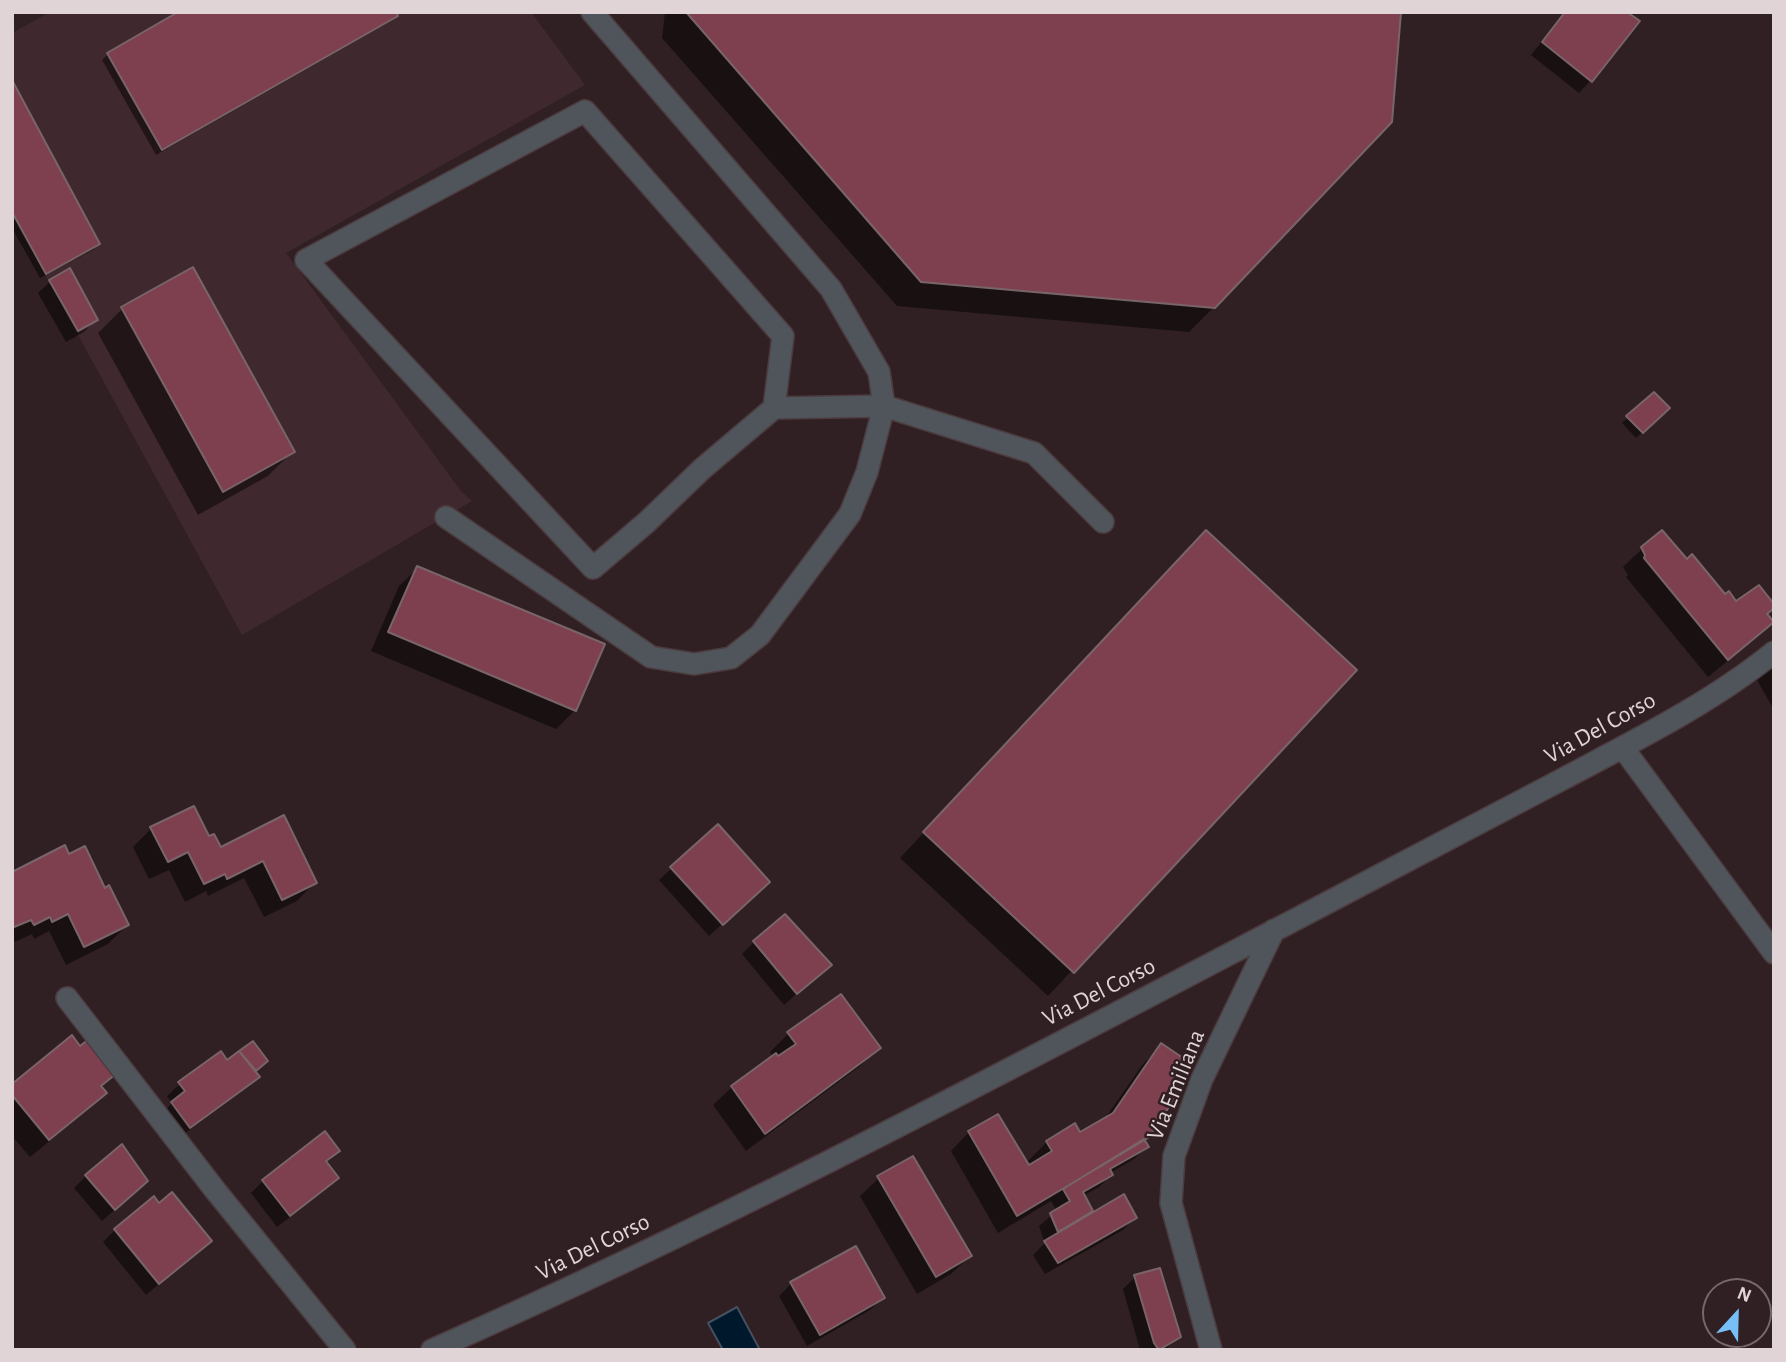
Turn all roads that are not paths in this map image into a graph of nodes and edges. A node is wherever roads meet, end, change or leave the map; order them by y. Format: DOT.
graph roads {
  1 [pos="592,12"];
  2 [pos="884,406"];
  3 [pos="774,408"];
  4 [pos="446,517"];
  5 [pos="1103,522"];
  6 [pos="1774,652"];
  7 [pos="1623,748"];
  8 [pos="1274,930"];
  9 [pos="1774,953"];
  10 [pos="67,998"];
  11 [pos="345,1350"];
  12 [pos="432,1350"];
  13 [pos="1211,1350"];
  1 -- 2 [label="street"];
  2 -- 3 [label="street"];
  2 -- 4 [label="street"];
  2 -- 5 [label="street"];
  3 -- 3 [label="street"];
  6 -- 7 [label="street, Via Del Corso"];
  7 -- 8 [label="street, Via Del Corso"];
  7 -- 9 [label="street"];
  8 -- 12 [label="street, Via Del Corso"];
  8 -- 13 [label="street, Via Emiliana"];
  10 -- 11 [label="street"];
}
